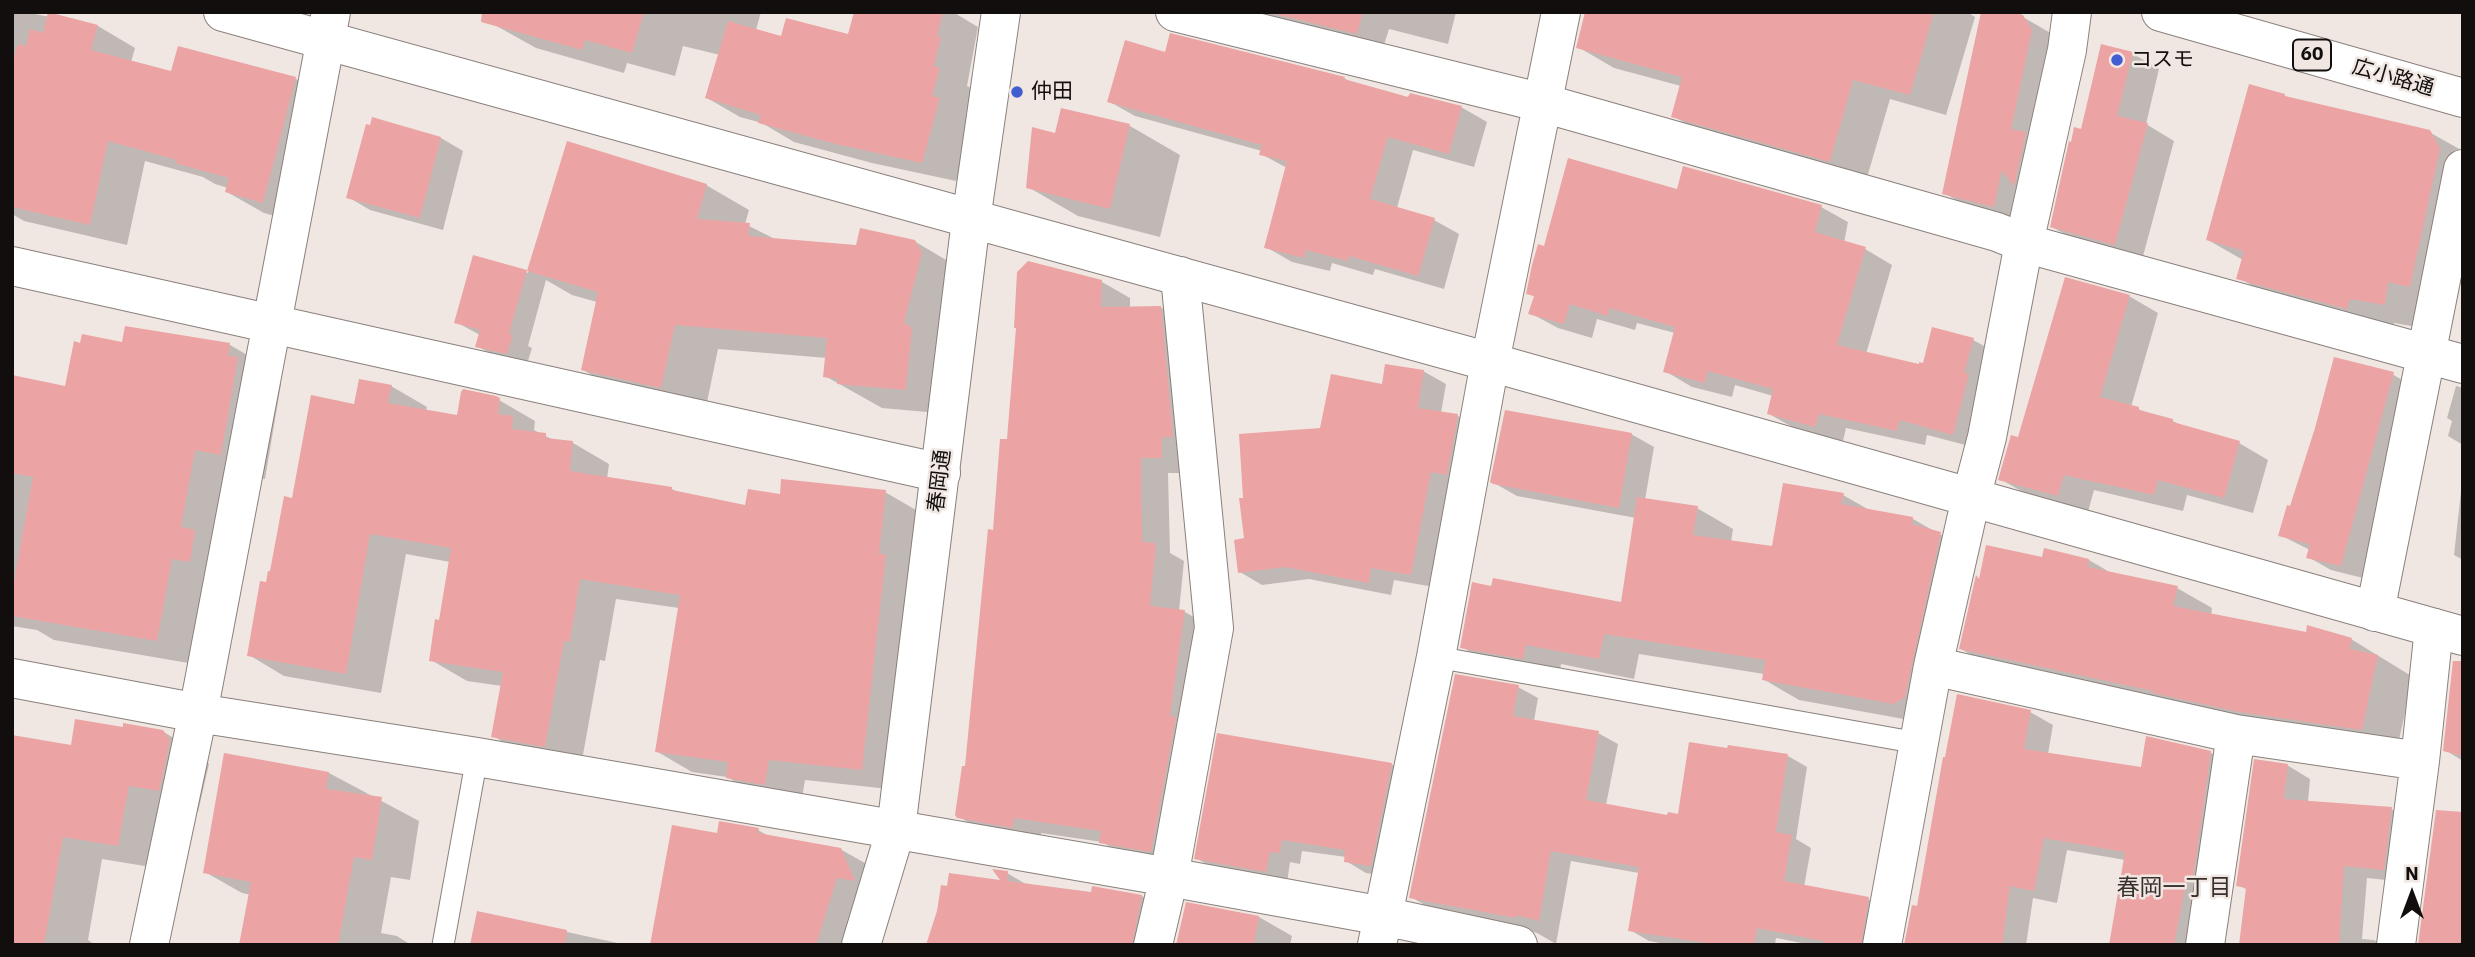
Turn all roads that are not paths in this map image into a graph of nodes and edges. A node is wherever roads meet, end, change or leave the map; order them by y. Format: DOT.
graph roads {
  1 [pos="223,12"];
  2 [pos="1001,12"];
  3 [pos="1175,12"];
  4 [pos="1561,12"];
  5 [pos="2072,12"];
  6 [pos="2161,12"];
  7 [pos="328,27"];
  8 [pos="2463,98"];
  9 [pos="1543,103"];
  10 [pos="2463,169"];
  11 [pos="971,220"];
  12 [pos="2024,243"];
  13 [pos="12,266"];
  14 [pos="1180,276"];
  15 [pos="270,324"];
  16 [pos="2426,354"];
  17 [pos="1490,362"];
  18 [pos="2463,364"];
  19 [pos="941,473"];
  20 [pos="1970,498"];
  21 [pos="2375,612"];
  22 [pos="2448,632"];
  23 [pos="1436,657"];
  24 [pos="1933,666"];
  25 [pos="12,678"];
  26 [pos="198,713"];
  27 [pos="2236,734"];
  28 [pos="1918,743"];
  29 [pos="477,757"];
  30 [pos="2420,761"];
  31 [pos="896,829"];
  32 [pos="1169,877"];
  33 [pos="1380,930"];
  34 [pos="149,945"];
  35 [pos="443,945"];
  36 [pos="861,945"];
  37 [pos="1153,945"];
  38 [pos="1518,945"];
  39 [pos="1882,945"];
  40 [pos="2205,945"];
  41 [pos="2396,945"];
  1 -- 7 [label="street"];
  2 -- 11 [label="street, 春岡通"];
  3 -- 9 [label="street"];
  4 -- 9 [label="street"];
  5 -- 12 [label="street"];
  6 -- 8 [label="street, 広小路通 / 60"];
  7 -- 11 [label="street"];
  7 -- 15 [label="street"];
  9 -- 12 [label="street"];
  9 -- 17 [label="street"];
  10 -- 16 [label="street"];
  11 -- 14 [label="street"];
  11 -- 19 [label="street, 春岡通"];
  12 -- 16 [label="street"];
  12 -- 20 [label="street"];
  13 -- 15 [label="street"];
  14 -- 17 [label="street"];
  14 -- 32 [label="street"];
  15 -- 19 [label="street"];
  15 -- 26 [label="street"];
  16 -- 18 [label="street"];
  16 -- 21 [label="street"];
  17 -- 20 [label="street"];
  17 -- 23 [label="street"];
  19 -- 31 [label="street, 春岡通"];
  20 -- 21 [label="street"];
  20 -- 24 [label="street"];
  21 -- 22 [label="street"];
  22 -- 30 [label="street"];
  23 -- 28 [label="lane"];
  23 -- 33 [label="street"];
  24 -- 27 [label="street"];
  24 -- 28 [label="street"];
  25 -- 26 [label="street"];
  26 -- 29 [label="street"];
  26 -- 34 [label="street"];
  27 -- 30 [label="street"];
  27 -- 40 [label="street"];
  28 -- 39 [label="street"];
  29 -- 31 [label="street"];
  29 -- 35 [label="lane"];
  30 -- 41 [label="street"];
  31 -- 32 [label="street"];
  31 -- 36 [label="street, 春岡通"];
  32 -- 33 [label="street"];
  32 -- 37 [label="street"];
  33 -- 38 [label="street"];
}
